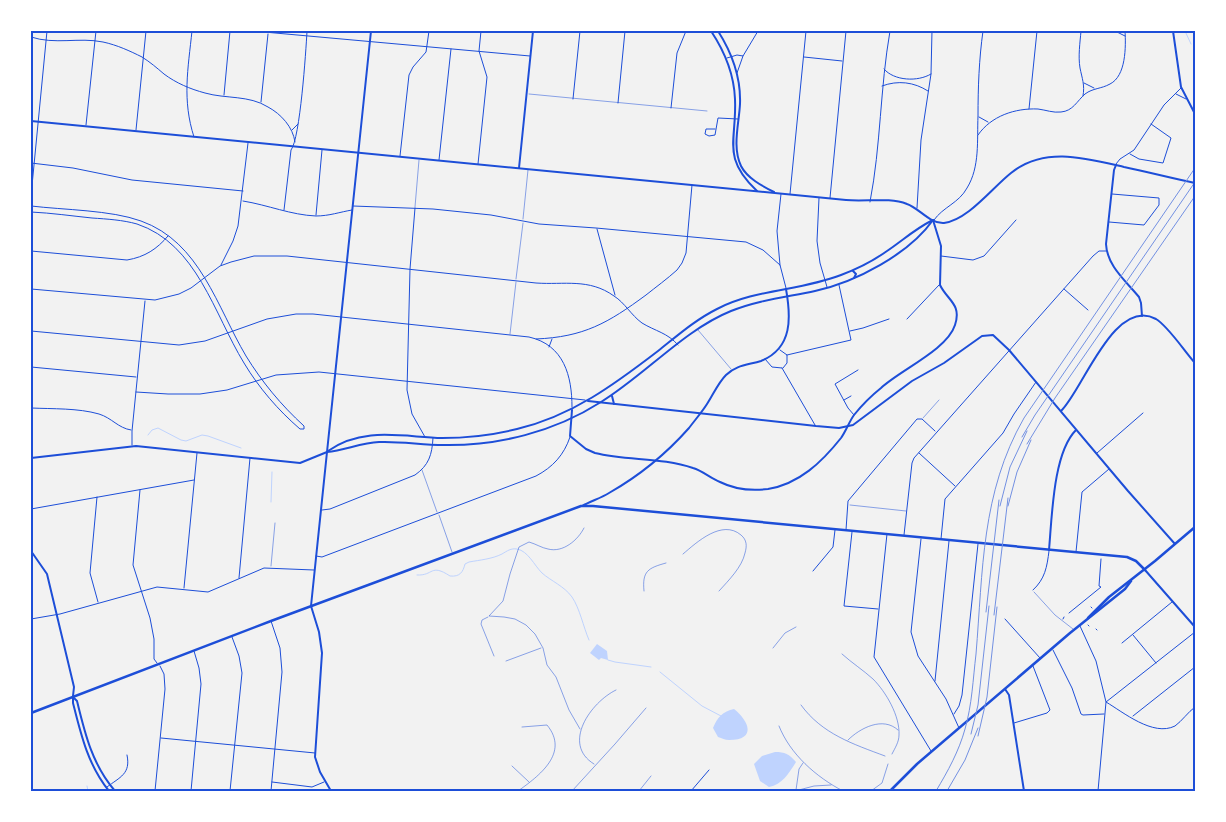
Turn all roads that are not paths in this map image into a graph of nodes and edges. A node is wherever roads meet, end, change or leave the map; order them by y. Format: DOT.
graph roads {
  1 [pos="47,31"];
  2 [pos="96,31"];
  3 [pos="146,31"];
  4 [pos="192,31"];
  5 [pos="230,31"];
  6 [pos="253,31"];
  7 [pos="308,31"];
  8 [pos="371,31"];
  9 [pos="429,31"];
  10 [pos="481,31"];
  11 [pos="533,31"];
  12 [pos="580,31"];
  13 [pos="625,31"];
  14 [pos="686,31"];
  15 [pos="711,31"];
  16 [pos="718,31"];
  17 [pos="758,31"];
  18 [pos="806,31"];
  19 [pos="846,31"];
  20 [pos="890,31"];
  21 [pos="932,31"];
  22 [pos="984,31"];
  23 [pos="1037,31"];
  24 [pos="1081,31"];
  25 [pos="1115,31"];
  26 [pos="1125,31"];
  27 [pos="1172,31"];
  28 [pos="269,33"];
  29 [pos="307,36"];
  30 [pos="1125,36"];
  31 [pos="31,37"];
  32 [pos="46,41"];
  33 [pos="95,41"];
  34 [pos="370,42"];
  35 [pos="427,46"];
  36 [pos="451,48"];
  37 [pos="479,51"];
  38 [pos="531,56"];
  39 [pos="731,56"];
  40 [pos="743,56"];
  41 [pos="803,56"];
  42 [pos="143,58"];
  43 [pos="726,58"];
  44 [pos="843,61"];
  45 [pos="883,68"];
  46 [pos="737,74"];
  47 [pos="931,74"];
  48 [pos="1084,83"];
  49 [pos="739,84"];
  50 [pos="734,85"];
  51 [pos="882,86"];
  52 [pos="186,87"];
  53 [pos="1181,87"];
  54 [pos="1095,88"];
  55 [pos="929,92"];
  56 [pos="527,94"];
  57 [pos="1175,94"];
  58 [pos="224,96"];
  59 [pos="1082,96"];
  60 [pos="573,99"];
  61 [pos="1187,99"];
  62 [pos="261,103"];
  63 [pos="618,103"];
  64 [pos="670,108"];
  65 [pos="1029,109"];
  66 [pos="707,111"];
  67 [pos="1195,114"];
  68 [pos="978,116"];
  69 [pos="734,118"];
  70 [pos="739,119"];
  71 [pos="31,121"];
  72 [pos="39,122"];
  73 [pos="989,122"];
  74 [pos="298,123"];
  75 [pos="1151,124"];
  76 [pos="86,126"];
  77 [pos="715,129"];
  78 [pos="291,130"];
  79 [pos="136,131"];
  80 [pos="978,135"];
  81 [pos="194,137"];
  82 [pos="295,142"];
  83 [pos="248,143"];
  84 [pos="294,147"];
  85 [pos="322,150"];
  86 [pos="358,153"];
  87 [pos="1130,153"];
  88 [pos="400,157"];
  89 [pos="420,159"];
  90 [pos="439,161"];
  91 [pos="31,163"];
  92 [pos="34,164"];
  93 [pos="478,164"];
  94 [pos="741,165"];
  95 [pos="1116,165"];
  96 [pos="737,167"];
  97 [pos="519,168"];
  98 [pos="528,169"];
  99 [pos="1195,183"];
  100 [pos="692,185"];
  101 [pos="243,191"];
  102 [pos="757,191"];
  103 [pos="774,193"];
  104 [pos="781,194"];
  105 [pos="790,194"];
  106 [pos="1112,194"];
  107 [pos="31,196"];
  108 [pos="820,198"];
  109 [pos="830,199"];
  110 [pos="242,201"];
  111 [pos="870,202"];
  112 [pos="31,206"];
  113 [pos="353,206"];
  114 [pos="415,208"];
  115 [pos="917,208"];
  116 [pos="284,210"];
  117 [pos="352,210"];
  118 [pos="31,212"];
  119 [pos="316,216"];
  120 [pos="933,220"];
  121 [pos="1016,220"];
  122 [pos="523,222"];
  123 [pos="1109,222"];
  124 [pos="596,228"];
  125 [pos="168,235"];
  126 [pos="687,236"];
  127 [pos="165,239"];
  128 [pos="1106,250"];
  129 [pos="31,252"];
  130 [pos="941,256"];
  131 [pos="347,262"];
  132 [pos="780,265"];
  133 [pos="220,266"];
  134 [pos="410,269"];
  135 [pos="853,271"];
  136 [pos="205,278"];
  137 [pos="854,278"];
  138 [pos="516,280"];
  139 [pos="825,280"];
  140 [pos="200,282"];
  141 [pos="839,284"];
  142 [pos="940,285"];
  143 [pos="827,288"];
  144 [pos="31,289"];
  145 [pos="786,289"];
  146 [pos="1063,289"];
  147 [pos="615,296"];
  148 [pos="787,296"];
  149 [pos="145,301"];
  150 [pos="627,309"];
  151 [pos="1088,310"];
  152 [pos="341,316"];
  153 [pos="1142,316"];
  154 [pos="889,319"];
  155 [pos="907,319"];
  156 [pos="408,324"];
  157 [pos="232,330"];
  158 [pos="698,330"];
  159 [pos="31,331"];
  160 [pos="849,331"];
  161 [pos="227,333"];
  162 [pos="510,335"];
  163 [pos="553,338"];
  164 [pos="535,339"];
  165 [pos="673,339"];
  166 [pos="141,342"];
  167 [pos="678,345"];
  168 [pos="549,347"];
  169 [pos="778,349"];
  170 [pos="1009,350"];
  171 [pos="787,355"];
  172 [pos="765,358"];
  173 [pos="1195,362"];
  174 [pos="31,367"];
  175 [pos="782,368"];
  176 [pos="732,370"];
  177 [pos="858,370"];
  178 [pos="335,373"];
  179 [pos="137,377"];
  180 [pos="261,379"];
  181 [pos="256,381"];
  182 [pos="407,381"];
  183 [pos="1036,382"];
  184 [pos="136,392"];
  185 [pos="612,395"];
  186 [pos="851,396"];
  187 [pos="572,399"];
  188 [pos="844,400"];
  189 [pos="939,400"];
  190 [pos="588,401"];
  191 [pos="602,402"];
  192 [pos="614,404"];
  193 [pos="31,408"];
  194 [pos="572,410"];
  195 [pos="1061,412"];
  196 [pos="701,413"];
  197 [pos="1143,413"];
  198 [pos="854,415"];
  199 [pos="571,418"];
  200 [pos="922,419"];
  201 [pos="816,426"];
  202 [pos="847,427"];
  203 [pos="1076,430"];
  204 [pos="132,431"];
  205 [pos="936,432"];
  206 [pos="570,436"];
  207 [pos="425,437"];
  208 [pos="433,437"];
  209 [pos="433,445"];
  210 [pos="132,446"];
  211 [pos="327,452"];
  212 [pos="918,452"];
  213 [pos="198,453"];
  214 [pos="1097,454"];
  215 [pos="31,458"];
  216 [pos="250,458"];
  217 [pos="656,460"];
  218 [pos="1109,469"];
  219 [pos="422,470"];
  220 [pos="194,480"];
  221 [pos="956,486"];
  222 [pos="140,490"];
  223 [pos="97,498"];
  224 [pos="848,505"];
  225 [pos="581,506"];
  226 [pos="31,509"];
  227 [pos="321,510"];
  228 [pos="906,511"];
  229 [pos="438,513"];
  230 [pos="275,523"];
  231 [pos="1195,527"];
  232 [pos="584,528"];
  233 [pos="836,530"];
  234 [pos="846,530"];
  235 [pos="852,531"];
  236 [pos="887,534"];
  237 [pos="904,536"];
  238 [pos="922,538"];
  239 [pos="941,540"];
  240 [pos="949,540"];
  241 [pos="978,543"];
  242 [pos="1175,544"];
  243 [pos="1049,550"];
  244 [pos="31,551"];
  245 [pos="1076,552"];
  246 [pos="453,553"];
  247 [pos="683,554"];
  248 [pos="316,556"];
  249 [pos="1101,559"];
  250 [pos="666,562"];
  251 [pos="271,568"];
  252 [pos="314,570"];
  253 [pos="1145,570"];
  254 [pos="813,571"];
  255 [pos="238,579"];
  256 [pos="184,589"];
  257 [pos="1033,590"];
  258 [pos="141,591"];
  259 [pos="644,591"];
  260 [pos="719,591"];
  261 [pos="1173,602"];
  262 [pos="98,603"];
  263 [pos="311,606"];
  264 [pos="879,609"];
  265 [pos="1069,613"];
  266 [pos="57,615"];
  267 [pos="490,615"];
  268 [pos="31,619"];
  269 [pos="1005,619"];
  270 [pos="271,621"];
  271 [pos="1080,625"];
  272 [pos="796,627"];
  273 [pos="1195,627"];
  274 [pos="1074,630"];
  275 [pos="1195,632"];
  276 [pos="1132,635"];
  277 [pos="232,636"];
  278 [pos="1122,643"];
  279 [pos="543,648"];
  280 [pos="772,648"];
  281 [pos="1053,648"];
  282 [pos="194,651"];
  283 [pos="842,654"];
  284 [pos="494,656"];
  285 [pos="1040,659"];
  286 [pos="506,661"];
  287 [pos="1156,663"];
  288 [pos="159,664"];
  289 [pos="1033,665"];
  290 [pos="1195,667"];
  291 [pos="935,682"];
  292 [pos="1005,689"];
  293 [pos="616,690"];
  294 [pos="73,696"];
  295 [pos="1106,702"];
  296 [pos="801,705"];
  297 [pos="1195,706"];
  298 [pos="646,708"];
  299 [pos="31,712"];
  300 [pos="1105,714"];
  301 [pos="953,715"];
  302 [pos="1133,716"];
  303 [pos="81,719"];
  304 [pos="77,720"];
  305 [pos="1014,724"];
  306 [pos="779,726"];
  307 [pos="522,727"];
  308 [pos="580,729"];
  309 [pos="959,729"];
  310 [pos="899,731"];
  311 [pos="160,738"];
  312 [pos="87,740"];
  313 [pos="83,741"];
  314 [pos="196,741"];
  315 [pos="846,741"];
  316 [pos="235,745"];
  317 [pos="275,749"];
  318 [pos="931,752"];
  319 [pos="315,753"];
  320 [pos="892,754"];
  321 [pos="127,755"];
  322 [pos="885,756"];
  323 [pos="804,761"];
  324 [pos="594,764"];
  325 [pos="888,764"];
  326 [pos="512,766"];
  327 [pos="98,767"];
  328 [pos="94,770"];
  329 [pos="708,770"];
  330 [pos="652,776"];
  331 [pos="272,782"];
  332 [pos="326,782"];
  333 [pos="530,783"];
  334 [pos="110,785"];
  335 [pos="832,785"];
  336 [pos="107,788"];
  337 [pos="575,788"];
  338 [pos="109,791"];
  339 [pos="115,791"];
  340 [pos="155,791"];
  341 [pos="191,791"];
  342 [pos="230,791"];
  343 [pos="271,791"];
  344 [pos="331,791"];
  345 [pos="518,791"];
  346 [pos="572,791"];
  347 [pos="576,791"];
  348 [pos="640,791"];
  349 [pos="691,791"];
  350 [pos="796,791"];
  351 [pos="843,791"];
  352 [pos="871,791"];
  353 [pos="890,791"];
  354 [pos="1024,791"];
  355 [pos="1098,791"];
  1 -- 32 [label="street"];
  2 -- 33 [label="street"];
  3 -- 42 [label="street"];
  4 -- 52 [label="street"];
  5 -- 58 [label="street"];
  6 -- 28 [label="street"];
  7 -- 29 [label="street"];
  8 -- 34 [label="main road"];
  9 -- 35 [label="street"];
  10 -- 37 [label="street"];
  11 -- 38 [label="main road"];
  12 -- 60 [label="street"];
  13 -- 63 [label="street"];
  14 -- 64 [label="street"];
  15 -- 43 [label="main road"];
  16 -- 39 [label="main road"];
  17 -- 40 [label="street"];
  18 -- 41 [label="street"];
  19 -- 44 [label="street"];
  20 -- 45 [label="street"];
  21 -- 47 [label="street"];
  22 -- 68 [label="street"];
  23 -- 65 [label="street"];
  24 -- 48 [label="street"];
  25 -- 30 [label="street"];
  26 -- 30 [label="street"];
  27 -- 53 [label="main road"];
  28 -- 29 [label="street"];
  28 -- 62 [label="street"];
  29 -- 34 [label="street"];
  29 -- 74 [label="street"];
  30 -- 54 [label="street"];
  31 -- 32 [label="street"];
  32 -- 33 [label="street"];
  32 -- 72 [label="street"];
  33 -- 42 [label="street"];
  33 -- 76 [label="street"];
  34 -- 35 [label="street"];
  34 -- 86 [label="main road"];
  35 -- 36 [label="street"];
  35 -- 88 [label="street"];
  36 -- 37 [label="street"];
  36 -- 90 [label="street"];
  37 -- 38 [label="street"];
  37 -- 93 [label="street"];
  38 -- 56 [label="main road"];
  39 -- 40 [label="street"];
  39 -- 43 [label="street"];
  39 -- 46 [label="main road"];
  40 -- 46 [label="street"];
  41 -- 44 [label="street"];
  41 -- 105 [label="street"];
  42 -- 52 [label="street"];
  42 -- 79 [label="street"];
  43 -- 50 [label="main road"];
  44 -- 109 [label="street"];
  45 -- 47 [label="street"];
  45 -- 51 [label="street"];
  46 -- 49 [label="main road"];
  47 -- 55 [label="street"];
  48 -- 54 [label="street"];
  48 -- 59 [label="street"];
  49 -- 50 [label="main road"];
  49 -- 70 [label="main road"];
  50 -- 69 [label="main road"];
  51 -- 55 [label="street"];
  51 -- 111 [label="street"];
  52 -- 58 [label="street"];
  52 -- 81 [label="street"];
  53 -- 57 [label="street"];
  53 -- 61 [label="main road"];
  54 -- 59 [label="street"];
  55 -- 115 [label="street"];
  56 -- 60 [label="lane"];
  56 -- 97 [label="main road"];
  57 -- 61 [label="street"];
  57 -- 75 [label="street"];
  58 -- 62 [label="street"];
  59 -- 65 [label="street"];
  60 -- 63 [label="lane"];
  61 -- 67 [label="main road"];
  62 -- 78 [label="street"];
  63 -- 64 [label="lane"];
  64 -- 66 [label="lane"];
  65 -- 73 [label="street"];
  68 -- 73 [label="street"];
  68 -- 80 [label="street"];
  69 -- 70 [label="street"];
  69 -- 77 [label="street"];
  69 -- 96 [label="main road"];
  70 -- 94 [label="main road"];
  71 -- 72 [label="main road"];
  72 -- 76 [label="main road"];
  72 -- 92 [label="street"];
  73 -- 80 [label="street"];
  74 -- 78 [label="street"];
  74 -- 82 [label="street"];
  75 -- 87 [label="street"];
  75 -- 87 [label="street"];
  76 -- 79 [label="main road"];
  77 -- 77 [label="street"];
  78 -- 82 [label="street"];
  79 -- 81 [label="main road"];
  80 -- 120 [label="street"];
  81 -- 83 [label="main road"];
  82 -- 84 [label="street"];
  83 -- 84 [label="main road"];
  83 -- 101 [label="street"];
  84 -- 85 [label="main road"];
  84 -- 116 [label="street"];
  85 -- 86 [label="main road"];
  85 -- 119 [label="street"];
  86 -- 88 [label="main road"];
  86 -- 113 [label="main road"];
  87 -- 95 [label="street"];
  88 -- 89 [label="main road"];
  89 -- 90 [label="main road"];
  89 -- 114 [label="lane"];
  90 -- 93 [label="main road"];
  91 -- 92 [label="street"];
  92 -- 101 [label="street"];
  92 -- 107 [label="street"];
  93 -- 97 [label="main road"];
  94 -- 96 [label="street"];
  94 -- 103 [label="main road"];
  95 -- 99 [label="main road"];
  95 -- 106 [label="main road"];
  95 -- 120 [label="main road"];
  96 -- 102 [label="main road"];
  97 -- 98 [label="main road"];
  98 -- 100 [label="main road"];
  98 -- 122 [label="lane"];
  100 -- 102 [label="main road"];
  100 -- 126 [label="street"];
  101 -- 110 [label="street"];
  102 -- 103 [label="main road"];
  103 -- 104 [label="main road"];
  104 -- 105 [label="main road"];
  104 -- 132 [label="street"];
  105 -- 108 [label="main road"];
  106 -- 123 [label="main road"];
  106 -- 123 [label="street"];
  108 -- 109 [label="main road"];
  108 -- 139 [label="street"];
  109 -- 111 [label="main road"];
  110 -- 116 [label="street"];
  110 -- 133 [label="street"];
  111 -- 115 [label="main road"];
  112 -- 125 [label="street"];
  113 -- 114 [label="street"];
  113 -- 117 [label="main road"];
  114 -- 122 [label="street"];
  114 -- 134 [label="street"];
  115 -- 120 [label="main road"];
  116 -- 119 [label="street"];
  117 -- 119 [label="street"];
  117 -- 131 [label="main road"];
  118 -- 127 [label="street"];
  120 -- 130 [label="main road"];
  120 -- 135 [label="main road"];
  120 -- 137 [label="main road"];
  121 -- 130 [label="street"];
  122 -- 124 [label="street"];
  122 -- 138 [label="lane"];
  123 -- 128 [label="main road"];
  124 -- 126 [label="street"];
  124 -- 147 [label="street"];
  125 -- 127 [label="street"];
  125 -- 136 [label="street"];
  126 -- 132 [label="street"];
  126 -- 150 [label="street"];
  127 -- 129 [label="street"];
  127 -- 140 [label="street"];
  128 -- 146 [label="street"];
  128 -- 153 [label="main road"];
  130 -- 142 [label="main road"];
  131 -- 133 [label="street"];
  131 -- 134 [label="street"];
  131 -- 152 [label="main road"];
  132 -- 145 [label="street"];
  133 -- 136 [label="street"];
  134 -- 138 [label="street"];
  134 -- 156 [label="street"];
  135 -- 137 [label="main road"];
  135 -- 139 [label="main road"];
  136 -- 140 [label="street"];
  136 -- 157 [label="street"];
  137 -- 141 [label="main road"];
  138 -- 147 [label="street"];
  138 -- 162 [label="lane"];
  139 -- 143 [label="street"];
  139 -- 145 [label="main road"];
  140 -- 149 [label="street"];
  140 -- 161 [label="street"];
  141 -- 143 [label="main road"];
  141 -- 160 [label="street"];
  142 -- 155 [label="street"];
  142 -- 198 [label="main road"];
  143 -- 148 [label="main road"];
  144 -- 149 [label="street"];
  145 -- 148 [label="main road"];
  145 -- 165 [label="main road"];
  146 -- 151 [label="street"];
  146 -- 170 [label="street"];
  147 -- 150 [label="street"];
  148 -- 158 [label="main road"];
  148 -- 169 [label="main road"];
  149 -- 166 [label="street"];
  150 -- 163 [label="street"];
  150 -- 165 [label="street"];
  152 -- 156 [label="street"];
  152 -- 157 [label="street"];
  152 -- 178 [label="main road"];
  153 -- 173 [label="main road"];
  153 -- 195 [label="main road"];
  154 -- 160 [label="street"];
  156 -- 162 [label="street"];
  156 -- 182 [label="street"];
  157 -- 161 [label="street"];
  157 -- 180 [label="street"];
  158 -- 167 [label="main road"];
  158 -- 176 [label="lane"];
  159 -- 166 [label="street"];
  160 -- 171 [label="street"];
  161 -- 166 [label="street"];
  161 -- 181 [label="street"];
  162 -- 164 [label="street"];
  163 -- 164 [label="street"];
  163 -- 168 [label="street"];
  164 -- 168 [label="street"];
  165 -- 167 [label="street"];
  165 -- 190 [label="main road"];
  166 -- 179 [label="street"];
  167 -- 185 [label="main road"];
  168 -- 187 [label="street"];
  169 -- 171 [label="street"];
  169 -- 172 [label="main road"];
  170 -- 183 [label="main road"];
  170 -- 202 [label="main road"];
  170 -- 205 [label="street"];
  171 -- 175 [label="street"];
  172 -- 175 [label="street"];
  172 -- 176 [label="main road"];
  174 -- 179 [label="street"];
  175 -- 201 [label="street"];
  176 -- 196 [label="main road"];
  177 -- 188 [label="street"];
  178 -- 180 [label="street"];
  178 -- 182 [label="street"];
  178 -- 211 [label="main road"];
  179 -- 184 [label="street"];
  180 -- 181 [label="street"];
  180 -- 181 [label="street"];
  181 -- 184 [label="street"];
  182 -- 187 [label="street"];
  182 -- 207 [label="street"];
  183 -- 195 [label="main road"];
  183 -- 221 [label="street"];
  184 -- 204 [label="street"];
  185 -- 191 [label="main road"];
  185 -- 192 [label="main road"];
  186 -- 188 [label="street"];
  187 -- 190 [label="street"];
  187 -- 194 [label="street"];
  188 -- 198 [label="street"];
  189 -- 200 [label="lane"];
  190 -- 191 [label="main road"];
  190 -- 194 [label="main road"];
  191 -- 192 [label="main road"];
  191 -- 199 [label="main road"];
  192 -- 196 [label="main road"];
  193 -- 204 [label="street"];
  194 -- 199 [label="main road"];
  194 -- 208 [label="main road"];
  195 -- 203 [label="main road"];
  196 -- 201 [label="main road"];
  196 -- 217 [label="main road"];
  197 -- 214 [label="street"];
  198 -- 202 [label="main road"];
  199 -- 206 [label="main road"];
  199 -- 209 [label="main road"];
  200 -- 205 [label="street"];
  200 -- 224 [label="street"];
  201 -- 202 [label="main road"];
  202 -- 217 [label="main road"];
  203 -- 214 [label="main road"];
  203 -- 243 [label="main road"];
  204 -- 210 [label="street"];
  205 -- 212 [label="street"];
  206 -- 217 [label="main road"];
  206 -- 229 [label="street"];
  207 -- 208 [label="main road"];
  207 -- 211 [label="main road"];
  208 -- 209 [label="street"];
  209 -- 211 [label="main road"];
  209 -- 219 [label="street"];
  210 -- 213 [label="main road"];
  210 -- 215 [label="main road"];
  211 -- 216 [label="main road"];
  211 -- 227 [label="main road"];
  212 -- 221 [label="street"];
  212 -- 228 [label="street"];
  213 -- 216 [label="main road"];
  213 -- 220 [label="street"];
  214 -- 218 [label="main road"];
  216 -- 255 [label="street"];
  217 -- 225 [label="main road"];
  218 -- 242 [label="main road"];
  218 -- 245 [label="street"];
  219 -- 227 [label="street"];
  219 -- 229 [label="lane"];
  220 -- 222 [label="street"];
  220 -- 256 [label="street"];
  221 -- 239 [label="street"];
  222 -- 223 [label="street"];
  222 -- 258 [label="street"];
  223 -- 226 [label="street"];
  223 -- 262 [label="street"];
  224 -- 228 [label="lane"];
  224 -- 234 [label="street"];
  225 -- 233 [label="main road"];
  225 -- 246 [label="main road"];
  227 -- 248 [label="main road"];
  228 -- 237 [label="street"];
  229 -- 246 [label="lane"];
  229 -- 248 [label="street"];
  230 -- 251 [label="lane"];
  231 -- 242 [label="main road"];
  232 -- 267 [label="lane"];
  233 -- 234 [label="main road"];
  233 -- 254 [label="street"];
  234 -- 235 [label="main road"];
  235 -- 236 [label="main road"];
  235 -- 264 [label="street"];
  236 -- 237 [label="main road"];
  236 -- 264 [label="street"];
  237 -- 238 [label="main road"];
  238 -- 239 [label="main road"];
  238 -- 291 [label="street"];
  239 -- 240 [label="main road"];
  240 -- 241 [label="main road"];
  240 -- 291 [label="street"];
  241 -- 243 [label="main road"];
  241 -- 301 [label="street"];
  242 -- 253 [label="main road"];
  243 -- 245 [label="main road"];
  243 -- 257 [label="street"];
  244 -- 266 [label="main road"];
  245 -- 253 [label="main road"];
  246 -- 263 [label="main road"];
  247 -- 260 [label="lane"];
  248 -- 252 [label="main road"];
  249 -- 265 [label="street"];
  250 -- 259 [label="lane"];
  251 -- 252 [label="street"];
  251 -- 255 [label="street"];
  252 -- 263 [label="main road"];
  253 -- 261 [label="main road"];
  253 -- 271 [label="main road"];
  255 -- 256 [label="street"];
  256 -- 258 [label="street"];
  257 -- 274 [label="lane"];
  258 -- 262 [label="street"];
  258 -- 288 [label="street"];
  261 -- 273 [label="main road"];
  261 -- 276 [label="street"];
  262 -- 266 [label="street"];
  263 -- 270 [label="main road"];
  263 -- 319 [label="main road"];
  264 -- 318 [label="street"];
  266 -- 268 [label="street"];
  266 -- 294 [label="main road"];
  267 -- 279 [label="lane"];
  267 -- 284 [label="lane"];
  269 -- 285 [label="street"];
  270 -- 277 [label="main road"];
  270 -- 317 [label="street"];
  271 -- 274 [label="main road"];
  271 -- 295 [label="street"];
  272 -- 280 [label="lane"];
  274 -- 281 [label="main road"];
  275 -- 287 [label="street"];
  276 -- 278 [label="street"];
  276 -- 287 [label="street"];
  277 -- 282 [label="main road"];
  277 -- 316 [label="street"];
  279 -- 286 [label="lane"];
  279 -- 308 [label="lane"];
  281 -- 285 [label="main road"];
  281 -- 300 [label="street"];
  282 -- 288 [label="main road"];
  282 -- 314 [label="street"];
  283 -- 310 [label="lane"];
  285 -- 289 [label="main road"];
  287 -- 295 [label="street"];
  288 -- 294 [label="main road"];
  288 -- 311 [label="street"];
  289 -- 292 [label="main road"];
  289 -- 305 [label="street"];
  290 -- 302 [label="street"];
  291 -- 301 [label="street"];
  292 -- 305 [label="main road"];
  292 -- 309 [label="main road"];
  293 -- 308 [label="lane"];
  294 -- 299 [label="main road"];
  294 -- 303 [label="main road"];
  294 -- 304 [label="main road"];
  295 -- 297 [label="street"];
  295 -- 300 [label="street"];
  296 -- 315 [label="lane"];
  298 -- 337 [label="lane"];
  300 -- 355 [label="street"];
  301 -- 309 [label="street"];
  303 -- 304 [label="main road"];
  303 -- 312 [label="main road"];
  304 -- 313 [label="main road"];
  305 -- 354 [label="main road"];
  306 -- 323 [label="lane"];
  307 -- 333 [label="lane"];
  308 -- 324 [label="lane"];
  309 -- 318 [label="main road"];
  310 -- 315 [label="lane"];
  310 -- 320 [label="lane"];
  311 -- 314 [label="street"];
  311 -- 340 [label="street"];
  312 -- 313 [label="main road"];
  312 -- 327 [label="main road"];
  313 -- 328 [label="main road"];
  314 -- 316 [label="street"];
  314 -- 341 [label="street"];
  315 -- 322 [label="lane"];
  316 -- 317 [label="street"];
  316 -- 342 [label="street"];
  317 -- 319 [label="street"];
  317 -- 331 [label="street"];
  318 -- 353 [label="main road"];
  319 -- 332 [label="main road"];
  321 -- 334 [label="street"];
  323 -- 335 [label="lane"];
  323 -- 350 [label="lane"];
  325 -- 352 [label="lane"];
  326 -- 333 [label="lane"];
  327 -- 328 [label="main road"];
  327 -- 334 [label="main road"];
  328 -- 336 [label="main road"];
  329 -- 349 [label="street"];
  330 -- 348 [label="lane"];
  331 -- 332 [label="street"];
  331 -- 343 [label="street"];
  332 -- 344 [label="main road"];
  333 -- 345 [label="lane"];
  334 -- 336 [label="street"];
  334 -- 339 [label="main road"];
  335 -- 350 [label="lane"];
  335 -- 351 [label="lane"];
  336 -- 338 [label="main road"];
  337 -- 346 [label="lane"];
  337 -- 347 [label="lane"];
}
